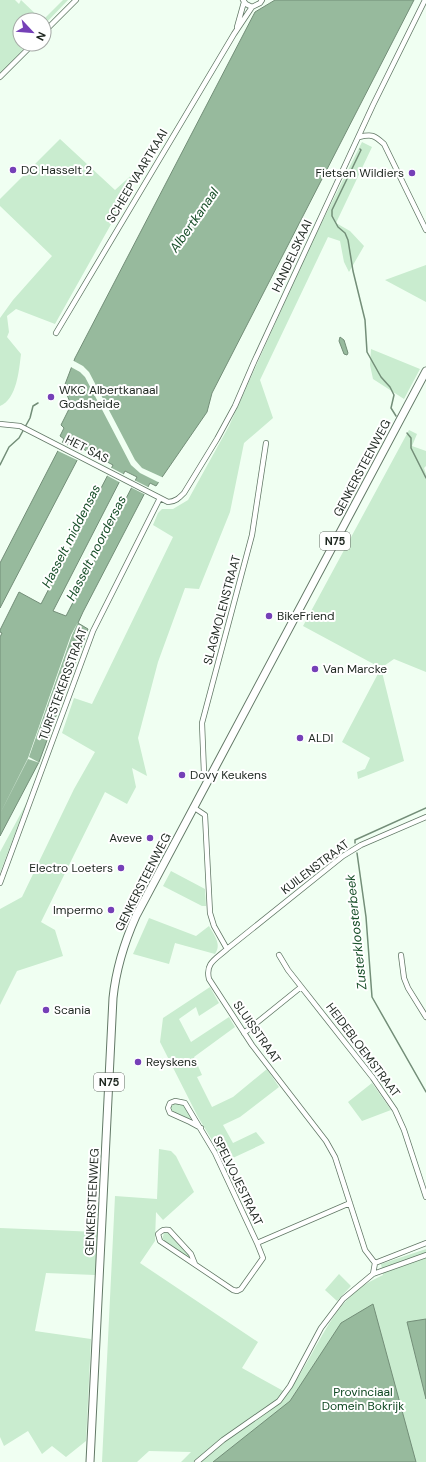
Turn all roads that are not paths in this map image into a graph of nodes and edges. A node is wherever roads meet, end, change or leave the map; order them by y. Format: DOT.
graph roads {
  1 [pos="76,0"];
  2 [pos="262,0"];
  3 [pos="425,0"];
  4 [pos="243,1"];
  5 [pos="252,7"];
  6 [pos="52,24"];
  7 [pos="237,30"];
  8 [pos="24,52"];
  9 [pos="0,77"];
  10 [pos="359,137"];
  11 [pos="426,230"];
  12 [pos="56,333"];
  13 [pos="426,371"];
  14 [pos="1,424"];
  15 [pos="266,443"];
  16 [pos="160,498"];
  17 [pos="208,780"];
  18 [pos="193,807"];
  19 [pos="426,818"];
  20 [pos="0,883"];
  21 [pos="227,949"];
  22 [pos="279,955"];
  23 [pos="401,955"];
  24 [pos="301,987"];
  25 [pos="426,1017"];
  26 [pos="244,1033"];
  27 [pos="200,1128"];
  28 [pos="426,1197"];
  29 [pos="350,1203"];
  30 [pos="257,1243"];
  31 [pos="426,1243"];
  32 [pos="426,1255"];
  33 [pos="375,1263"];
  34 [pos="196,1264"];
  35 [pos="372,1274"];
  36 [pos="90,1462"];
  37 [pos="198,1462"];
  1 -- 6 [label="street"];
  2 -- 5 [label="street"];
  3 -- 10 [label="street, HANDELSKAAI"];
  4 -- 5 [label="street"];
  4 -- 7 [label="street, SCHEEPVAARTKAAI"];
  5 -- 7 [label="street, SCHEEPVAARTKAAI"];
  7 -- 12 [label="street, SCHEEPVAARTKAAI"];
  8 -- 9 [label="street"];
  10 -- 11 [label="street"];
  10 -- 16 [label="street, HANDELSKAAI"];
  13 -- 17 [label="main road, GENKERSTEENWEG / N75"];
  14 -- 16 [label="street, HET SAS"];
  15 -- 17 [label="street, SLAGMOLENSTRAAT"];
  16 -- 20 [label="street, TURFSTEKERSSTRAAT"];
  17 -- 18 [label="main road, GENKERSTEENWEG / N75"];
  18 -- 21 [label="street"];
  18 -- 36 [label="main road, GENKERSTEENWEG / N75"];
  19 -- 21 [label="street, KUILENSTRAAT"];
  21 -- 26 [label="street, SLUISSTRAAT"];
  22 -- 24 [label="street, HEIDEBLOEMSTRAAT"];
  23 -- 25 [label="street"];
  24 -- 26 [label="street"];
  24 -- 28 [label="street, HEIDEBLOEMSTRAAT"];
  26 -- 29 [label="street, SLUISSTRAAT"];
  27 -- 27 [label="street, SPELVOJESTRAAT"];
  27 -- 30 [label="street, SPELVOJESTRAAT"];
  29 -- 30 [label="street, SPELVOJESTRAAT"];
  29 -- 33 [label="street, SLUISSTRAAT"];
  30 -- 34 [label="street, SPELVOJESTRAAT"];
  31 -- 33 [label="street"];
  32 -- 35 [label="street"];
  33 -- 35 [label="street"];
  34 -- 34 [label="street, SPELVOJESTRAAT"];
  35 -- 37 [label="street"];
}
